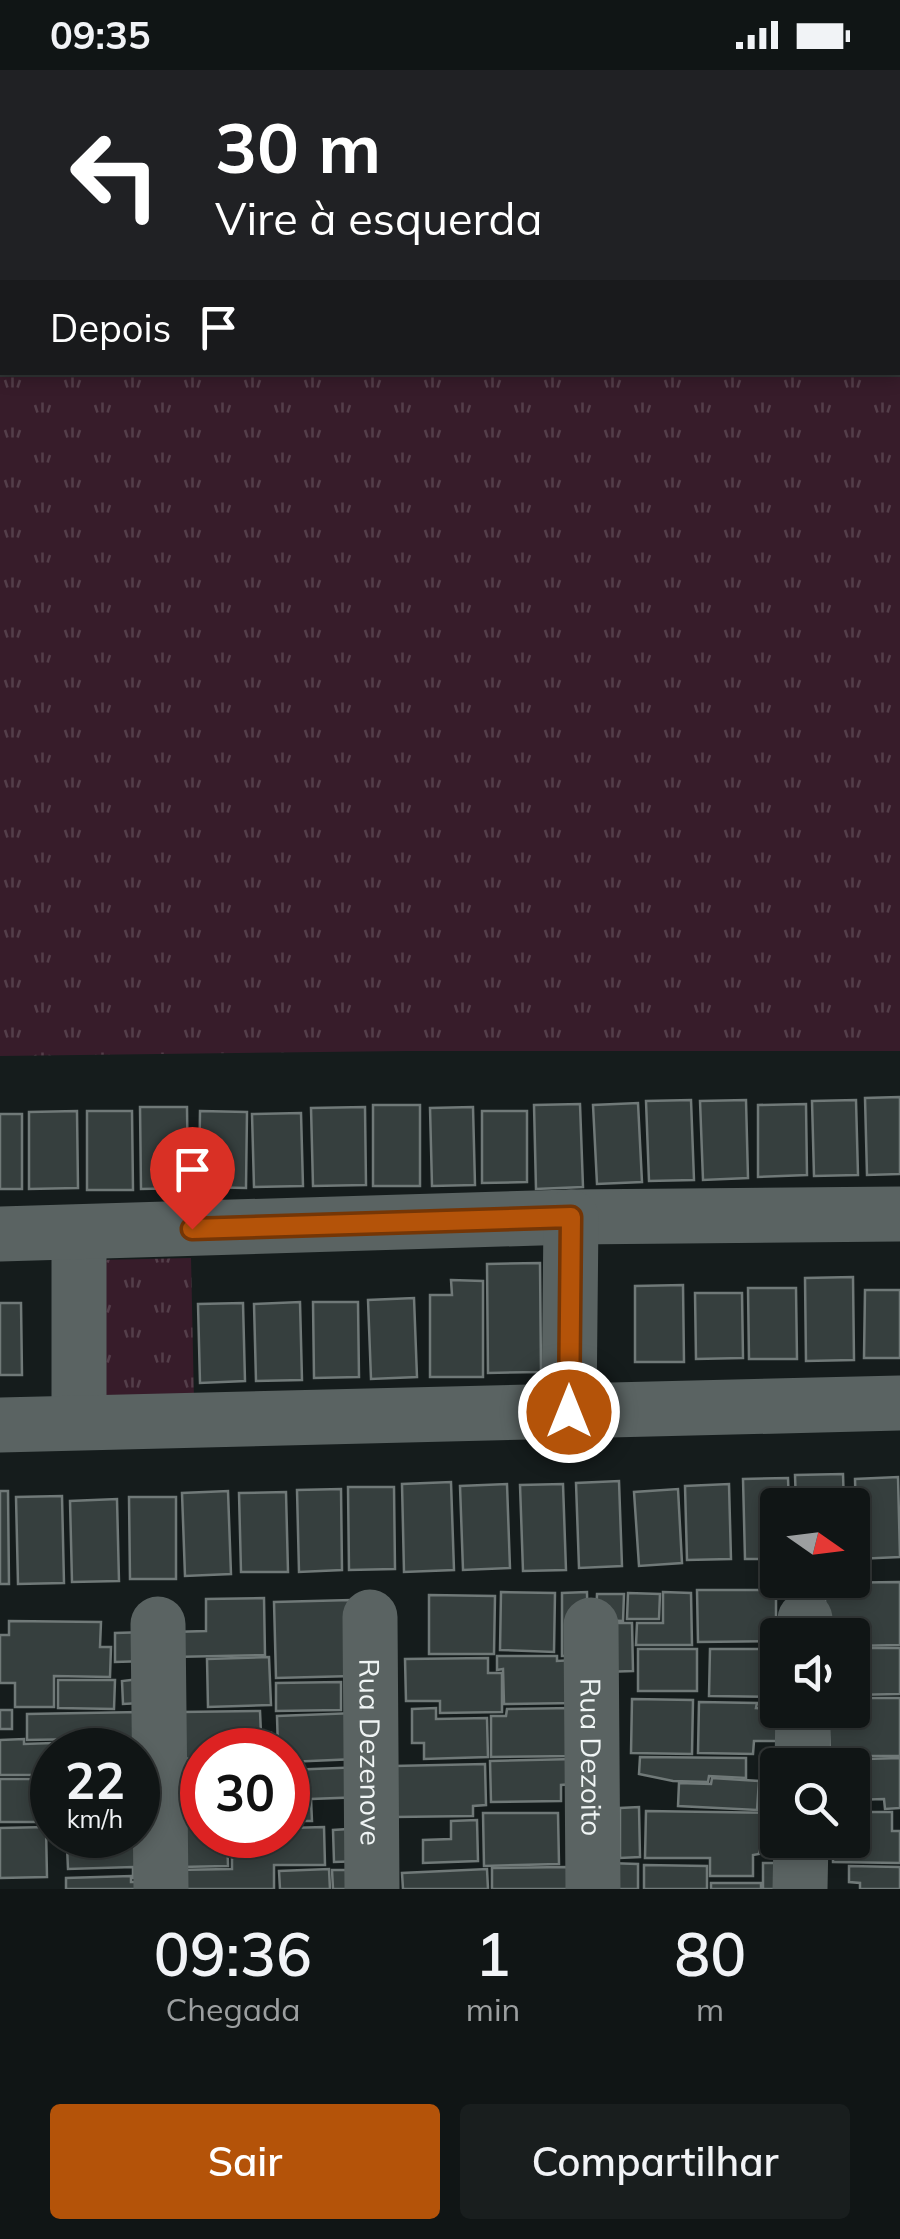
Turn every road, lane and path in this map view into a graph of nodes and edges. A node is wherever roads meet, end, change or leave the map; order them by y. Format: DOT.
graph roads {
  1 [pos="900,1214"];
  2 [pos="571,1217"];
  3 [pos="78,1233"];
  4 [pos="0,1234"];
  5 [pos="900,1403"];
  6 [pos="569,1412"];
  7 [pos="79,1422"];
  8 [pos="0,1425"];
  9 [pos="370,1618"];
  10 [pos="158,1624"];
  11 [pos="591,1625"];
  12 [pos="801,1858"];
  13 [pos="162,1889"];
  14 [pos="372,1889"];
  15 [pos="593,1889"];
  16 [pos="800,1889"];
  1 -- 2 [label="street"];
  2 -- 3 [label="street"];
  2 -- 6 [label="street"];
  3 -- 4 [label="street"];
  3 -- 7 [label="street"];
  5 -- 6 [label="street"];
  6 -- 7 [label="street"];
  7 -- 8 [label="street"];
  9 -- 14 [label="street, Rua Dezenove"];
  10 -- 13 [label="street"];
  11 -- 15 [label="street, Rua Dezoito"];
  12 -- 16 [label="street"];
}
